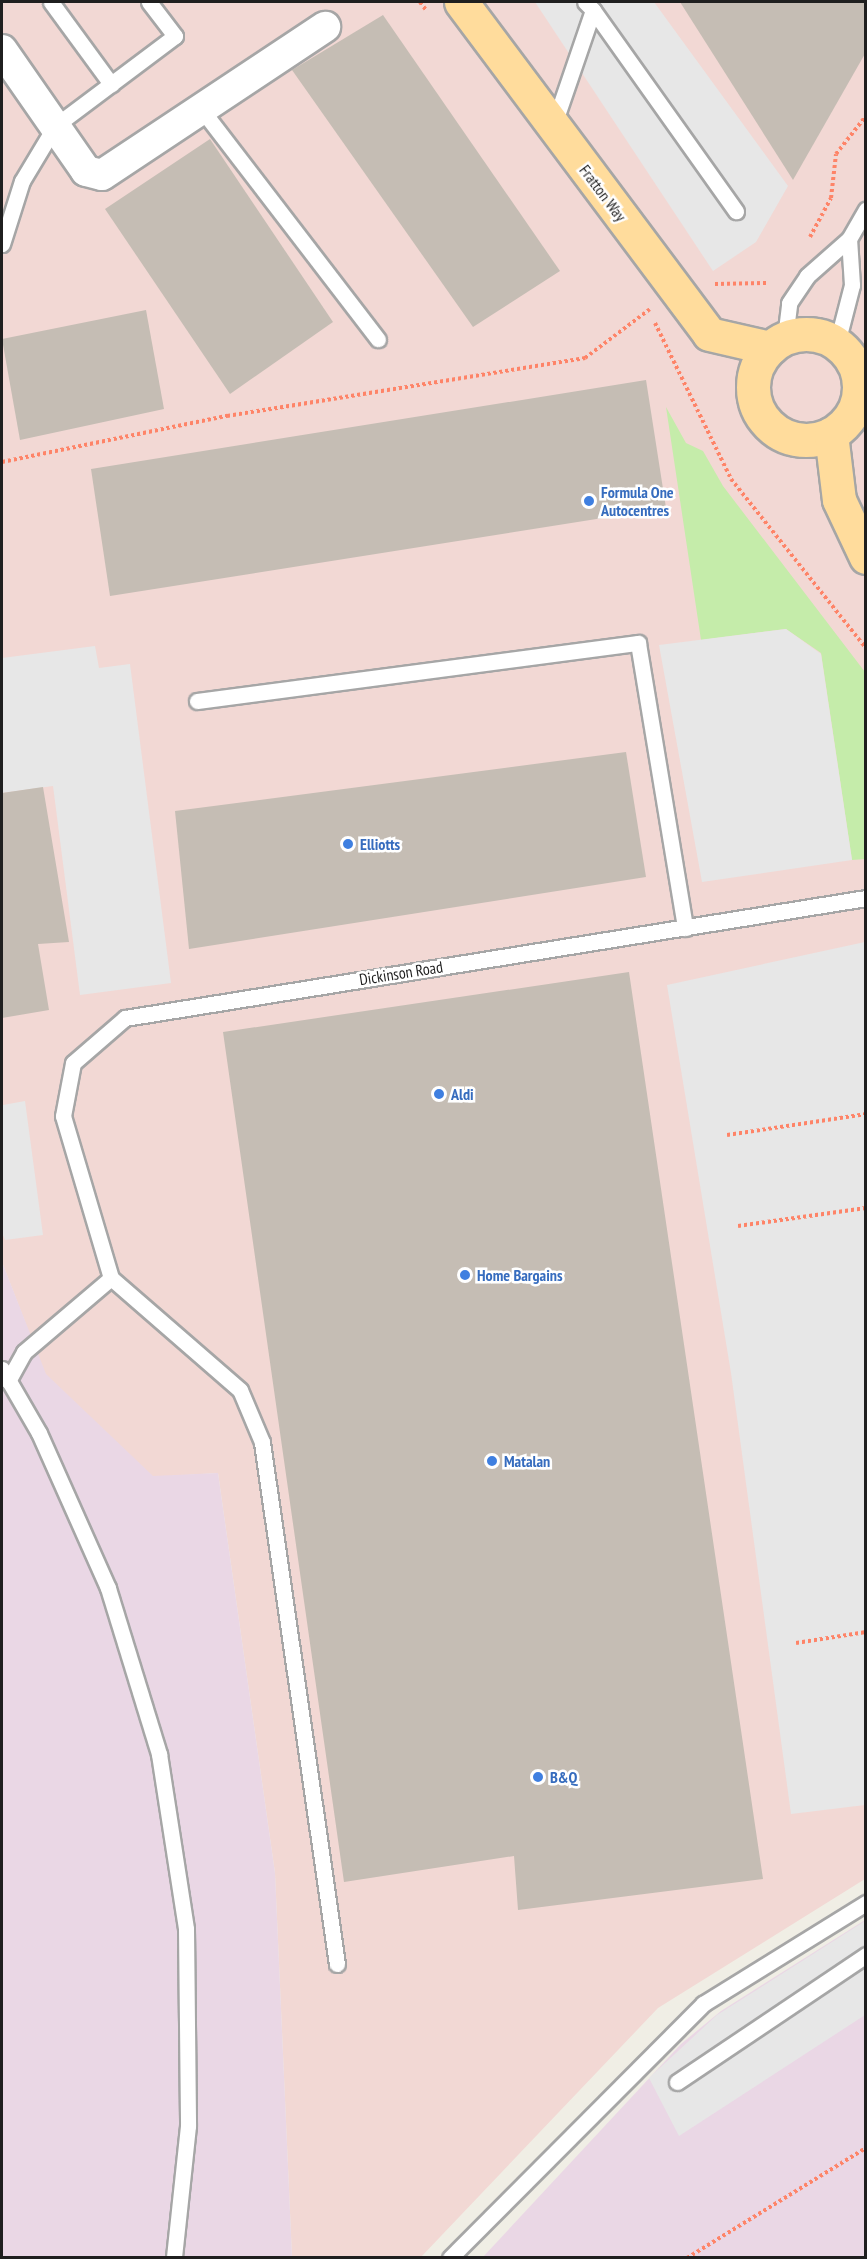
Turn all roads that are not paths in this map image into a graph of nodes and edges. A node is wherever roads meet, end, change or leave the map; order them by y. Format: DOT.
graph roads {
  1 [pos="51,2"];
  2 [pos="149,2"];
  3 [pos="461,2"];
  4 [pos="589,6"];
  5 [pos="325,27"];
  6 [pos="2,50"];
  7 [pos="111,84"];
  8 [pos="202,110"];
  9 [pos="55,126"];
  10 [pos="553,127"];
  11 [pos="866,209"];
  12 [pos="736,211"];
  13 [pos="849,239"];
  14 [pos="2,244"];
  15 [pos="378,339"];
  16 [pos="777,343"];
  17 [pos="837,344"];
  18 [pos="831,434"];
  19 [pos="866,557"];
  20 [pos="196,701"];
  21 [pos="866,898"];
  22 [pos="685,928"];
  23 [pos="111,1278"];
  24 [pos="5,1375"];
  25 [pos="866,1902"];
  26 [pos="866,1955"];
  27 [pos="337,1964"];
  28 [pos="677,2082"];
  29 [pos="174,2258"];
  30 [pos="450,2258"];
  1 -- 7 [label="lane"];
  2 -- 7 [label="lane"];
  3 -- 10 [label="main road, Fratton Way"];
  4 -- 10 [label="lane"];
  4 -- 12 [label="lane"];
  5 -- 8 [label="street"];
  6 -- 9 [label="street"];
  7 -- 9 [label="lane"];
  8 -- 9 [label="street"];
  8 -- 15 [label="lane"];
  9 -- 14 [label="lane"];
  10 -- 16 [label="main road, Fratton Way"];
  11 -- 13 [label="lane"];
  13 -- 16 [label="lane"];
  13 -- 17 [label="lane"];
  16 -- 17 [label="main road, Fratton Way"];
  16 -- 18 [label="main road"];
  17 -- 18 [label="main road"];
  18 -- 19 [label="main road"];
  20 -- 22 [label="lane"];
  21 -- 22 [label="lane, Dickinson Road"];
  22 -- 23 [label="lane, Dickinson Road"];
  23 -- 24 [label="lane"];
  23 -- 27 [label="lane"];
  24 -- 29 [label="lane"];
  25 -- 30 [label="lane"];
  26 -- 28 [label="lane"];
}
